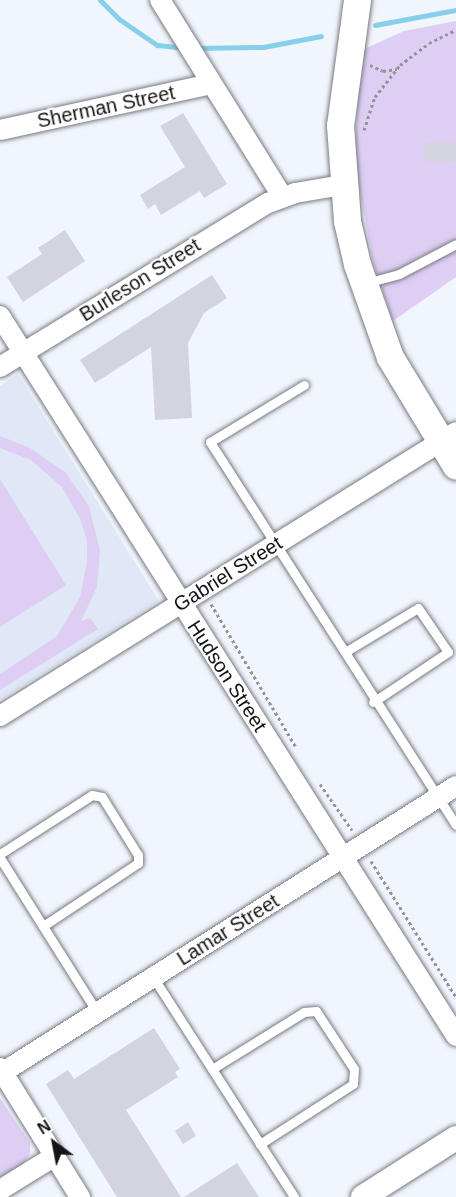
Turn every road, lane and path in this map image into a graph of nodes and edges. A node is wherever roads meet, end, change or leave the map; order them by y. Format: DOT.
graph roads {
  1 [pos="160,0"];
  2 [pos="357,0"];
  3 [pos="456,30"];
  4 [pos="367,62"];
  5 [pos="397,69"];
  6 [pos="211,84"];
  7 [pos="0,130"];
  8 [pos="361,141"];
  9 [pos="343,184"];
  10 [pos="282,196"];
  11 [pos="456,244"];
  12 [pos="363,284"];
  13 [pos="0,316"];
  14 [pos="23,353"];
  15 [pos="0,368"];
  16 [pos="304,385"];
  17 [pos="448,436"];
  18 [pos="456,466"];
  19 [pos="277,543"];
  20 [pos="203,590"];
  21 [pos="181,603"];
  22 [pos="345,652"];
  23 [pos="374,702"];
  24 [pos="0,716"];
  25 [pos="295,756"];
  26 [pos="310,781"];
  27 [pos="456,786"];
  28 [pos="438,798"];
  29 [pos="456,825"];
  30 [pos="362,846"];
  31 [pos="0,856"];
  32 [pos="342,858"];
  33 [pos="43,926"];
  34 [pos="153,977"];
  35 [pos="456,997"];
  36 [pos="97,1012"];
  37 [pos="456,1036"];
  38 [pos="212,1069"];
  39 [pos="1,1072"];
  40 [pos="456,1138"];
  41 [pos="260,1144"];
  42 [pos="55,1156"];
  43 [pos="0,1190"];
  44 [pos="80,1197"];
  45 [pos="294,1197"];
  46 [pos="363,1197"];
  1 -- 6 [label="street"];
  2 -- 9 [label="main road"];
  3 -- 5 [label="path"];
  4 -- 5 [label="path"];
  5 -- 8 [label="path"];
  6 -- 7 [label="street, Sherman Street"];
  6 -- 10 [label="street"];
  9 -- 10 [label="street, Burleson Street"];
  9 -- 12 [label="main road"];
  10 -- 14 [label="street, Burleson Street"];
  11 -- 12 [label="lane"];
  12 -- 17 [label="main road"];
  13 -- 14 [label="street, Hudson Street"];
  14 -- 15 [label="street, Burleson Street"];
  14 -- 21 [label="street, Hudson Street"];
  16 -- 19 [label="lane"];
  17 -- 18 [label="main road"];
  17 -- 19 [label="street, Gabriel Street"];
  19 -- 20 [label="street, Gabriel Street"];
  19 -- 22 [label="lane"];
  20 -- 21 [label="street, Gabriel Street"];
  20 -- 25 [label="path"];
  21 -- 24 [label="street, Gabriel Street"];
  21 -- 32 [label="street, Hudson Street"];
  22 -- 23 [label="lane"];
  22 -- 23 [label="lane"];
  23 -- 28 [label="lane"];
  26 -- 30 [label="path"];
  27 -- 28 [label="street, Lamar Street"];
  28 -- 29 [label="lane"];
  28 -- 30 [label="street, Lamar Street"];
  30 -- 32 [label="street, Lamar Street"];
  30 -- 35 [label="path"];
  31 -- 33 [label="lane"];
  31 -- 33 [label="lane"];
  32 -- 34 [label="street, Lamar Street"];
  32 -- 37 [label="street, Hudson Street"];
  33 -- 36 [label="lane"];
  34 -- 36 [label="street, Lamar Street"];
  34 -- 38 [label="lane"];
  36 -- 39 [label="street, Lamar Street"];
  38 -- 41 [label="lane"];
  38 -- 41 [label="lane"];
  39 -- 42 [label="street"];
  40 -- 46 [label="street"];
  41 -- 45 [label="lane"];
  42 -- 43 [label="street"];
  42 -- 44 [label="street"];
}
